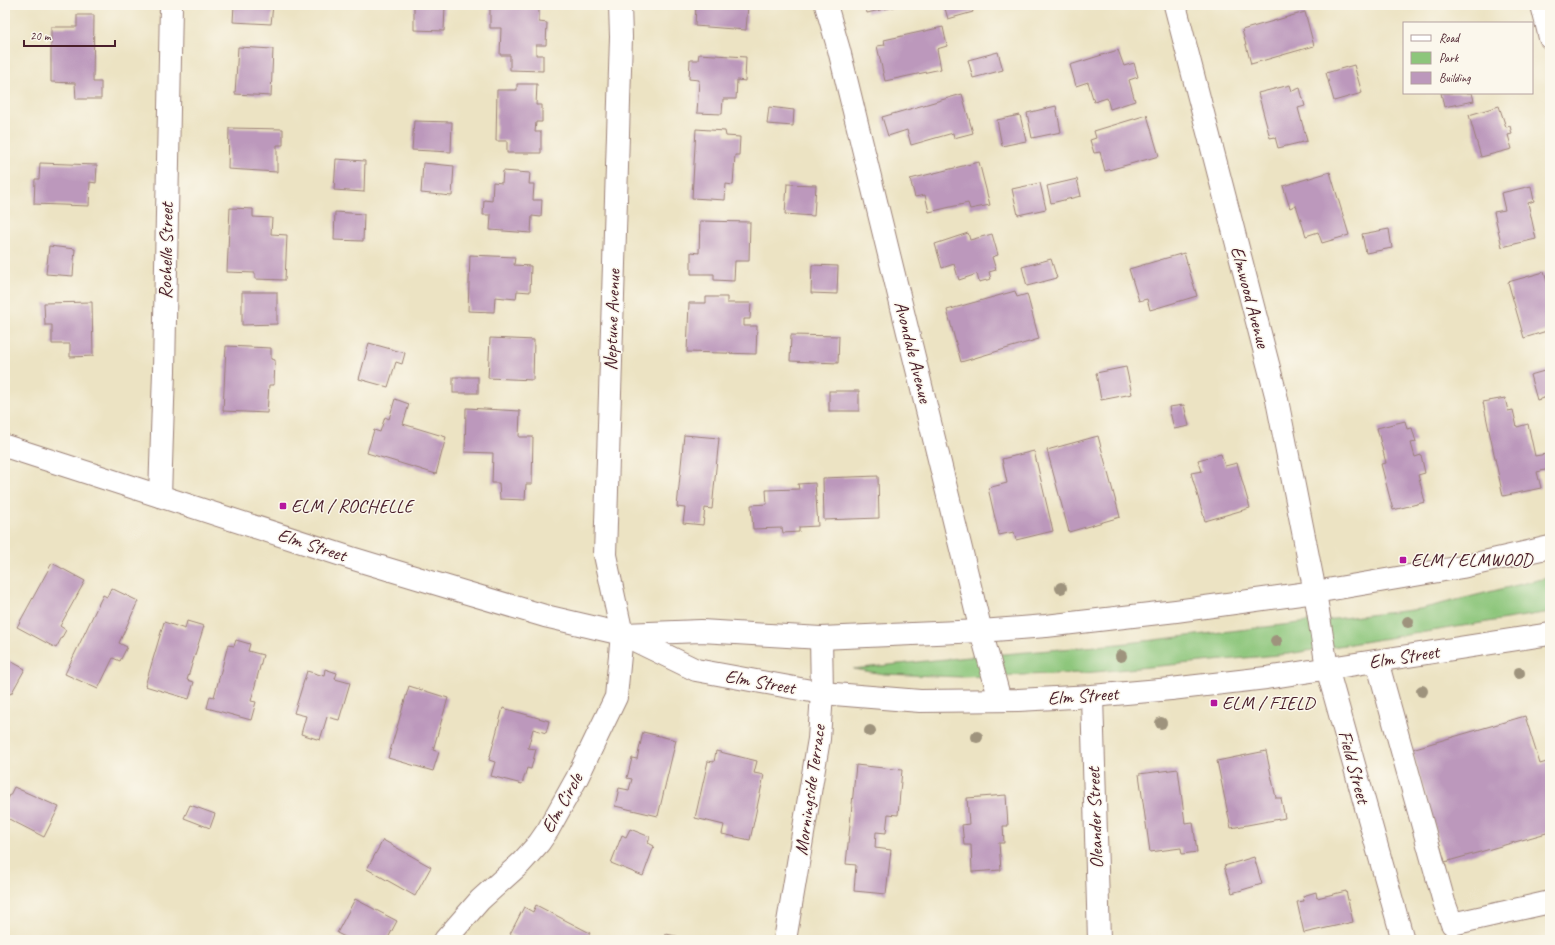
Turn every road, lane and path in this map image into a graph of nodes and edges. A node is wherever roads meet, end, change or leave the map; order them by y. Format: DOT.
graph roads {
  1 [pos="170,5"];
  2 [pos="620,5"];
  3 [pos="826,5"];
  4 [pos="1175,5"];
  5 [pos="1542,5"];
  6 [pos="1550,38"];
  7 [pos="5,446"];
  8 [pos="160,496"];
  9 [pos="1550,547"];
  10 [pos="1315,592"];
  11 [pos="981,631"];
  12 [pos="622,634"];
  13 [pos="1550,634"];
  14 [pos="821,638"];
  15 [pos="1377,661"];
  16 [pos="1328,668"];
  17 [pos="822,693"];
  18 [pos="1092,696"];
  19 [pos="1000,700"];
  20 [pos="1550,902"];
  21 [pos="445,940"];
  22 [pos="785,940"];
  23 [pos="1099,940"];
  24 [pos="1403,940"];
  1 -- 8 [label="street, Rochelle Street"];
  2 -- 12 [label="street, Neptune Avenue"];
  3 -- 11 [label="street, Avondale Avenue"];
  4 -- 10 [label="street, Elmwood Avenue"];
  5 -- 6 [label="street"];
  7 -- 8 [label="street, Elm Street"];
  8 -- 12 [label="street, Elm Street"];
  9 -- 10 [label="street, Elm Street"];
  10 -- 11 [label="street, Elm Street"];
  10 -- 16 [label="street, Field Street"];
  11 -- 14 [label="street, Elm Street"];
  11 -- 19 [label="street, Avondale Avenue"];
  12 -- 14 [label="street, Elm Street"];
  12 -- 17 [label="street, Elm Street"];
  12 -- 21 [label="street, Elm Circle"];
  13 -- 15 [label="street, Elm Street"];
  14 -- 17 [label="street, Morningside Terrace"];
  15 -- 16 [label="street, Elm Street"];
  15 -- 20 [label="street"];
  16 -- 18 [label="street, Elm Street"];
  16 -- 24 [label="street, Field Street"];
  17 -- 19 [label="street, Elm Street"];
  17 -- 22 [label="street, Morningside Terrace"];
  18 -- 19 [label="street, Elm Street"];
  18 -- 23 [label="street, Oleander Street"];
}
